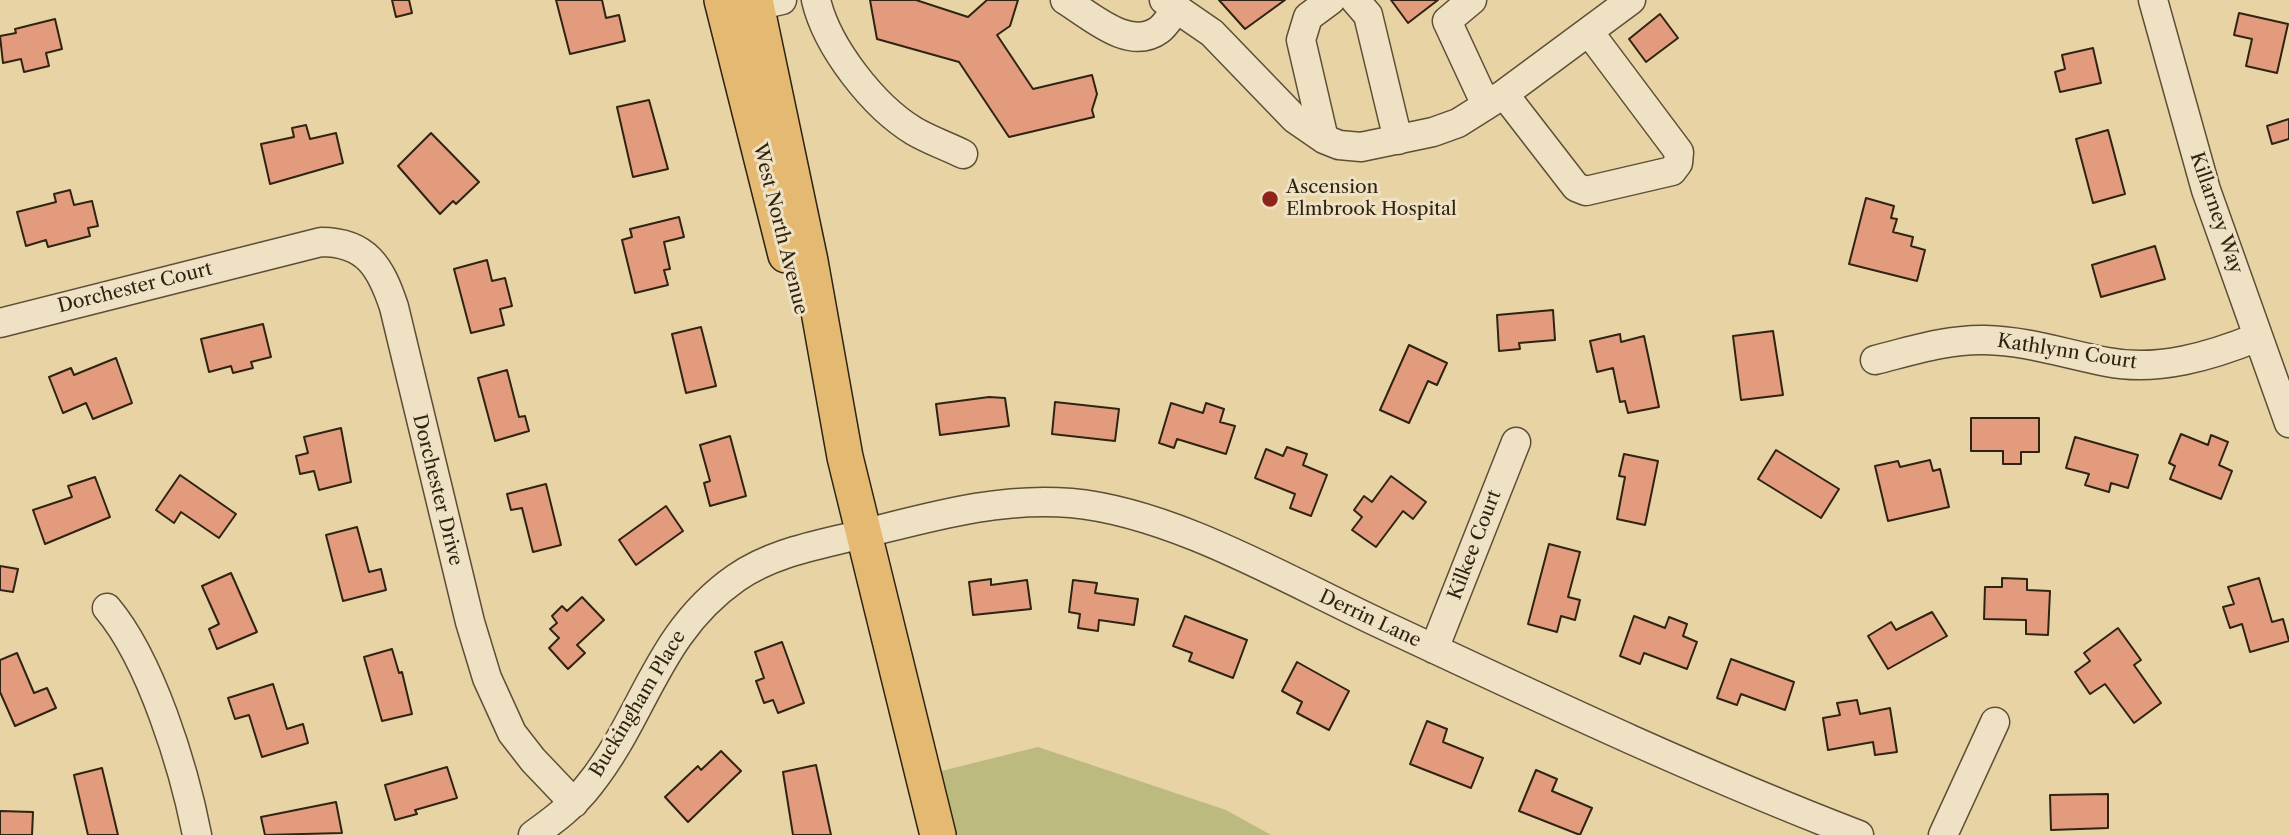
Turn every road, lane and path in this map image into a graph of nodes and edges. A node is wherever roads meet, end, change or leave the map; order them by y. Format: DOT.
graph roads {
  1 [pos="816,0"];
  2 [pos="1065,0"];
  3 [pos="1331,0"];
  4 [pos="1355,0"];
  5 [pos="1472,0"];
  6 [pos="1631,0"];
  7 [pos="2153,0"];
  8 [pos="748,4"];
  9 [pos="1170,4"];
  10 [pos="1589,32"];
  11 [pos="1495,100"];
  12 [pos="1324,139"];
  13 [pos="1398,140"];
  14 [pos="963,154"];
  15 [pos="271,254"];
  16 [pos="0,323"];
  17 [pos="2258,337"];
  18 [pos="1875,360"];
  19 [pos="2289,423"];
  20 [pos="1516,442"];
  21 [pos="863,534"];
  22 [pos="107,608"];
  23 [pos="1434,649"];
  24 [pos="1995,722"];
  25 [pos="574,803"];
  26 [pos="197,835"];
  27 [pos="533,835"];
  28 [pos="938,835"];
  29 [pos="1859,835"];
  30 [pos="1943,835"];
  1 -- 14 [label="street"];
  2 -- 9 [label="street"];
  3 -- 12 [label="street"];
  4 -- 13 [label="street"];
  5 -- 11 [label="street"];
  6 -- 10 [label="street"];
  7 -- 17 [label="street, Killarney Way"];
  8 -- 21 [label="main road, West North Avenue"];
  9 -- 12 [label="street"];
  10 -- 11 [label="street"];
  10 -- 11 [label="street"];
  11 -- 13 [label="street"];
  12 -- 13 [label="street"];
  15 -- 16 [label="street, Dorchester Court"];
  15 -- 25 [label="street, Dorchester Drive"];
  17 -- 18 [label="street, Kathlynn Court"];
  17 -- 19 [label="street, Killarney Way"];
  20 -- 23 [label="street, Kilkee Court"];
  21 -- 23 [label="street, Derrin Lane"];
  21 -- 25 [label="street, Buckingham Place"];
  21 -- 28 [label="main road, West North Avenue"];
  22 -- 26 [label="street"];
  23 -- 29 [label="street, Derrin Lane"];
  24 -- 30 [label="street"];
  25 -- 27 [label="street, Buckingham Place"];
}
